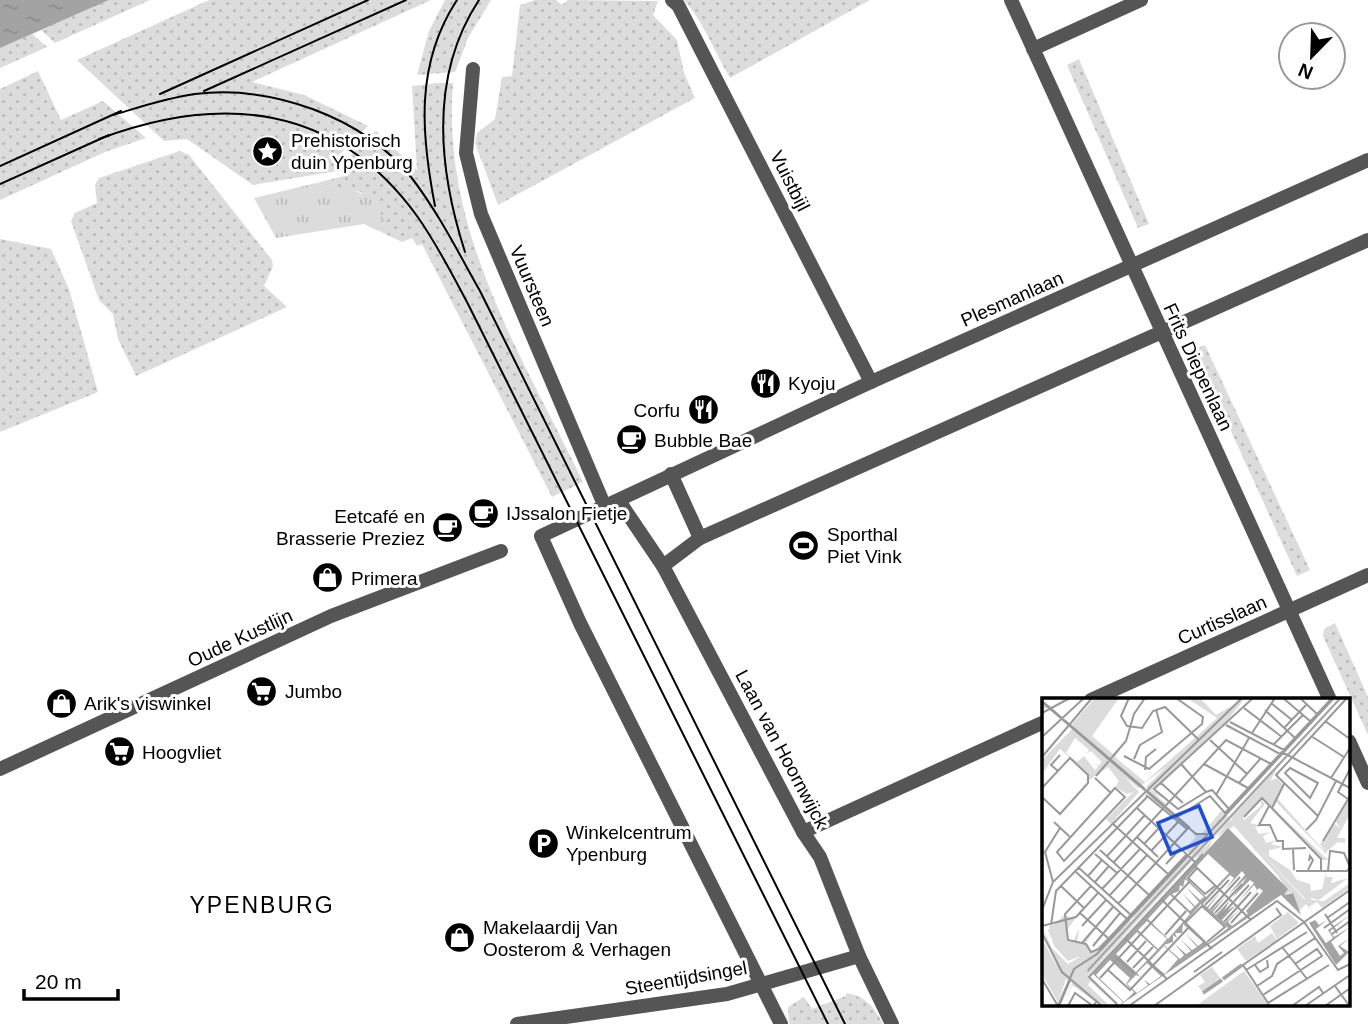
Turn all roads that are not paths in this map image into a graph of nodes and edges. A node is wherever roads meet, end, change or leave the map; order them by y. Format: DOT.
graph roads {
  1 [pos="672,0"];
  2 [pos="1011,0"];
  3 [pos="1141,0"];
  4 [pos="1033,49"];
  5 [pos="473,69"];
  6 [pos="1368,160"];
  7 [pos="1368,240"];
  8 [pos="1132,268"];
  9 [pos="1160,332"];
  10 [pos="871,382"];
  11 [pos="671,474"];
  12 [pos="612,504"];
  13 [pos="700,538"];
  14 [pos="500,551"];
  15 [pos="663,566"];
  16 [pos="1368,575"];
  17 [pos="1289,610"];
  18 [pos="1095,698"];
  19 [pos="1329,698"];
  20 [pos="1042,723"];
  21 [pos="1350,743"];
  22 [pos="0,769"];
  23 [pos="1368,783"];
  24 [pos="803,832"];
  25 [pos="859,956"];
  26 [pos="761,984"];
  27 [pos="517,1024"];
  28 [pos="781,1024"];
  29 [pos="892,1024"];
  1 -- 10 [label="street, Vuistbijl"];
  2 -- 4 [label="street, Frits Diepenlaan"];
  3 -- 4 [label="street"];
  4 -- 8 [label="street, Frits Diepenlaan"];
  5 -- 12 [label="street, Vuursteen"];
  6 -- 8 [label="street, Plesmanlaan"];
  7 -- 9 [label="street"];
  8 -- 9 [label="street, Frits Diepenlaan"];
  8 -- 10 [label="street, Plesmanlaan"];
  9 -- 13 [label="street"];
  9 -- 17 [label="street, Frits Diepenlaan"];
  10 -- 11 [label="street, Plesmanlaan"];
  11 -- 12 [label="street, Plesmanlaan"];
  11 -- 13 [label="street"];
  12 -- 15 [label="street, Laan van Hoornwijck"];
  12 -- 26 [label="street"];
  13 -- 15 [label="street"];
  14 -- 22 [label="street, Oude Kustlijn"];
  15 -- 24 [label="street, Laan van Hoornwijck"];
  16 -- 17 [label="street, Curtisslaan"];
  17 -- 18 [label="street, Curtisslaan"];
  17 -- 19 [label="street, Frits Diepenlaan"];
  20 -- 24 [label="street"];
  21 -- 23 [label="street"];
  24 -- 25 [label="street, Laan van Hoornwijck"];
  25 -- 26 [label="street, Steentijdsingel"];
  25 -- 29 [label="street, Laan van Hoornwijck"];
  26 -- 27 [label="street, Steentijdsingel"];
  26 -- 28 [label="street"];
}
